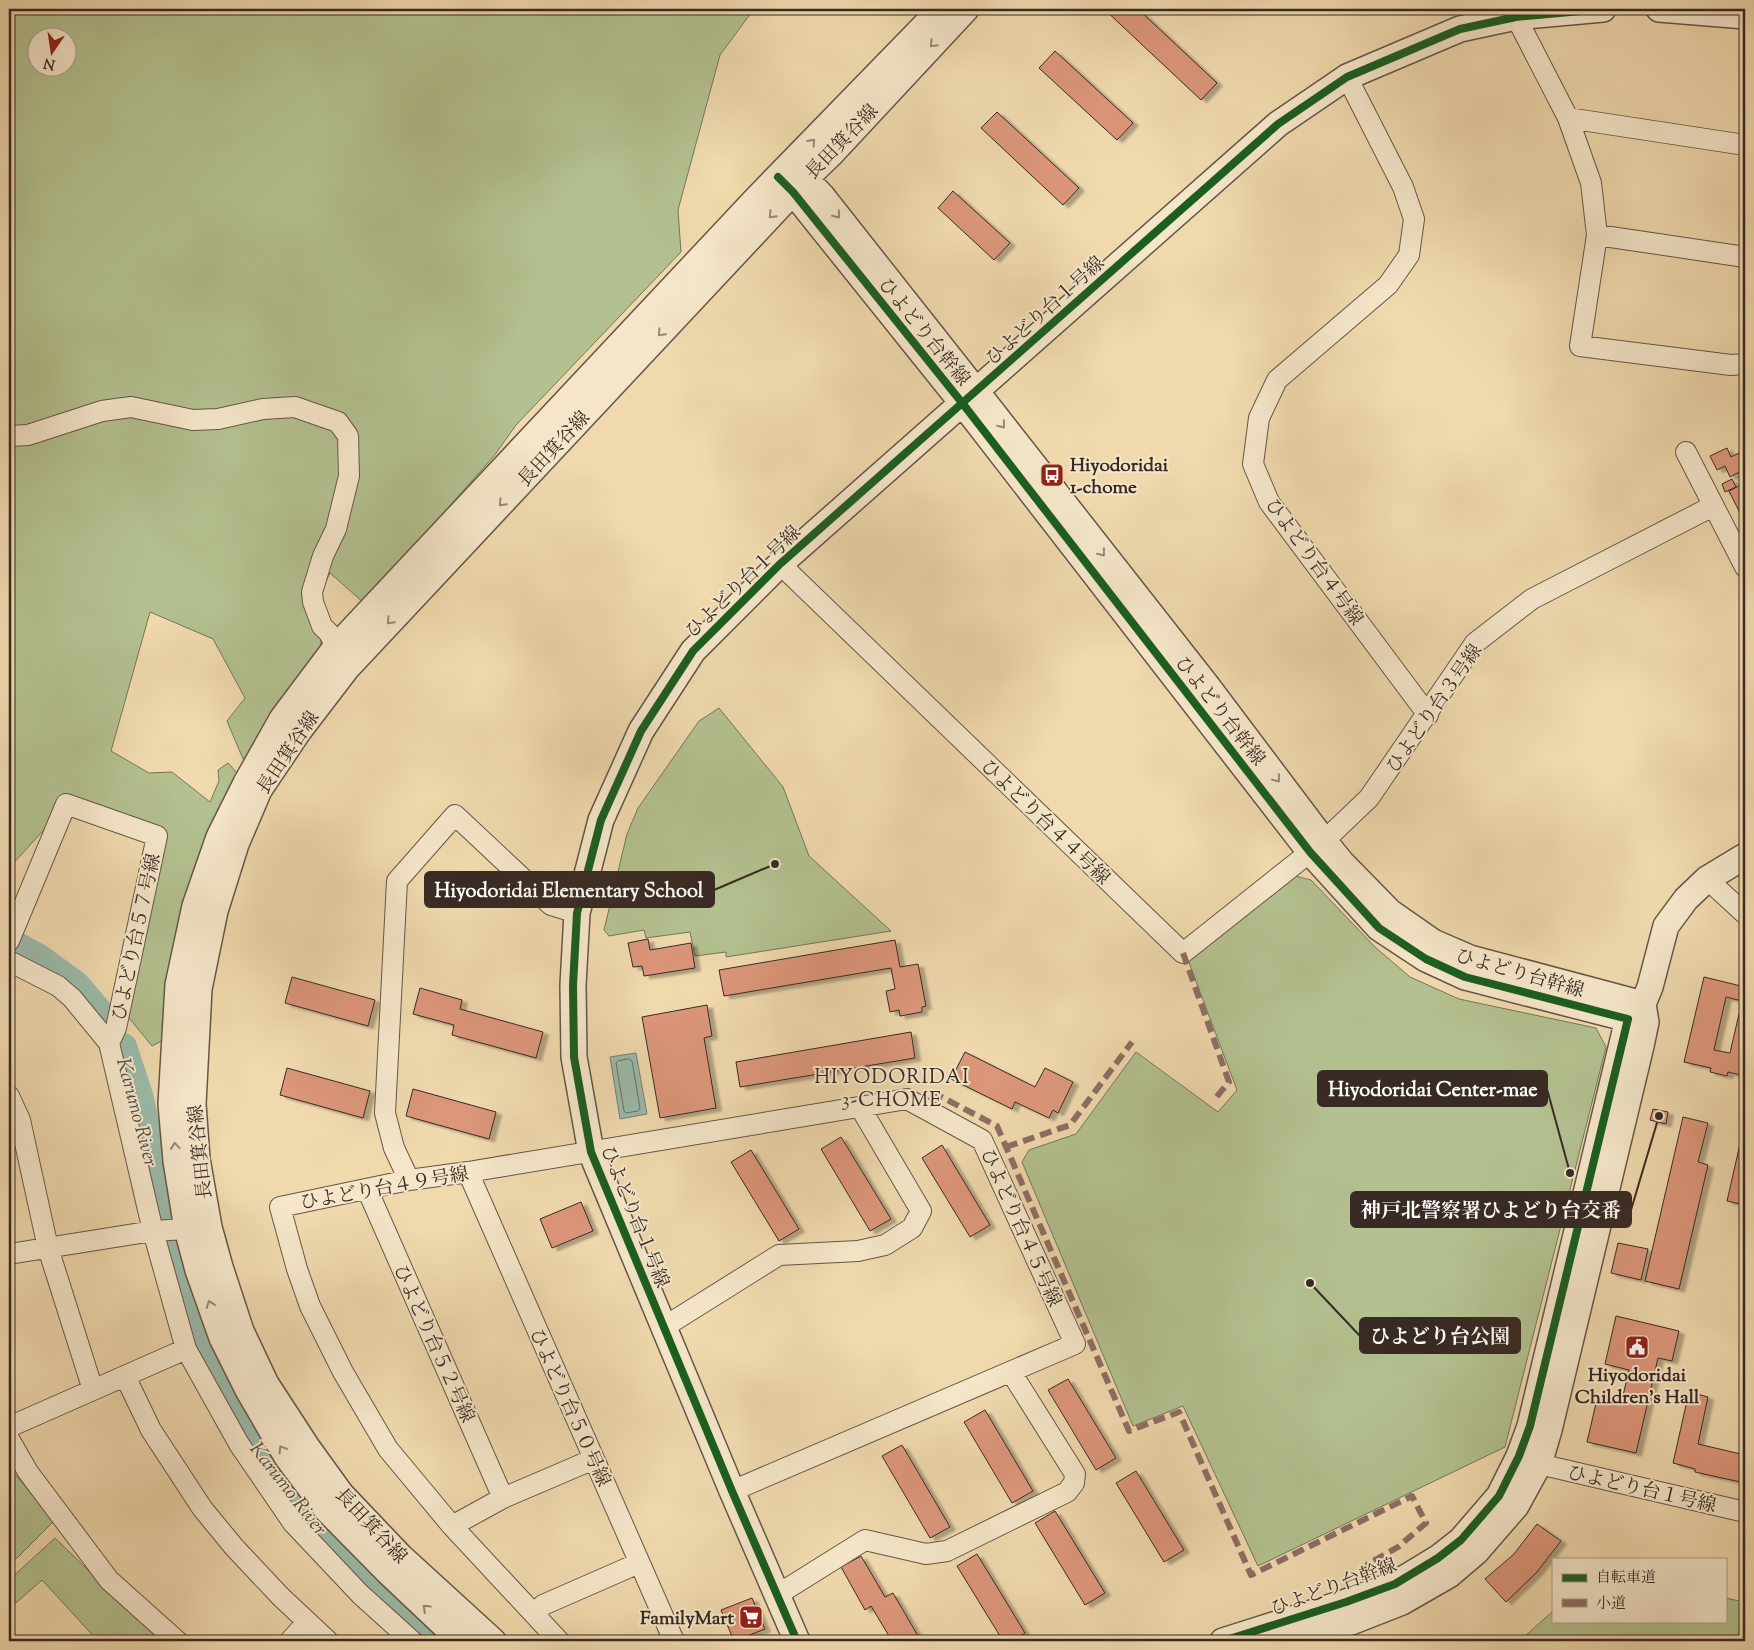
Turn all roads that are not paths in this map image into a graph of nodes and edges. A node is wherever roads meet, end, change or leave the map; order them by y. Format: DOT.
graph roads {
  1 [pos="966,9"];
  2 [pos="1603,9"];
  3 [pos="1660,9"];
  4 [pos="937,12"];
  5 [pos="1745,16"];
  6 [pos="1516,17"];
  7 [pos="1348,77"];
  8 [pos="1568,118"];
  9 [pos="1745,145"];
  10 [pos="791,178"];
  11 [pos="1596,235"];
  12 [pos="1745,257"];
  13 [pos="1745,364"];
  14 [pos="969,398"];
  15 [pos="9,436"];
  16 [pos="1686,452"];
  17 [pos="1713,506"];
  18 [pos="780,564"];
  19 [pos="1745,566"];
  20 [pos="336,647"];
  21 [pos="1428,714"];
  22 [pos="1317,846"];
  23 [pos="1745,856"];
  24 [pos="1707,879"];
  25 [pos="577,913"];
  26 [pos="1745,914"];
  27 [pos="9,941"];
  28 [pos="9,961"];
  29 [pos="1639,1015"];
  30 [pos="109,1043"];
  31 [pos="9,1096"];
  32 [pos="860,1107"];
  33 [pos="591,1152"];
  34 [pos="468,1172"];
  35 [pos="409,1180"];
  36 [pos="367,1189"];
  37 [pos="198,1228"];
  38 [pos="153,1231"];
  39 [pos="48,1248"];
  40 [pos="9,1254"];
  41 [pos="664,1327"];
  42 [pos="186,1349"];
  43 [pos="1011,1372"];
  44 [pos="125,1376"];
  45 [pos="94,1390"];
  46 [pos="9,1428"];
  47 [pos="9,1439"];
  48 [pos="594,1459"];
  49 [pos="1539,1464"];
  50 [pos="732,1491"];
  51 [pos="503,1498"];
  52 [pos="1745,1512"];
  53 [pos="452,1526"];
  54 [pos="639,1563"];
  55 [pos="777,1595"];
  56 [pos="534,1614"];
  57 [pos="307,1622"];
  58 [pos="177,1641"];
  59 [pos="290,1641"];
  60 [pos="328,1641"];
  61 [pos="412,1641"];
  62 [pos="461,1641"];
  63 [pos="493,1641"];
  64 [pos="559,1641"];
  65 [pos="674,1641"];
  66 [pos="796,1641"];
  67 [pos="1223,1641"];
  68 [pos="1288,1641"];
  1 -- 10 [label="street, 長田箕谷線, one-way"];
  2 -- 6 [label="street, ひよどり台１号線"];
  3 -- 5 [label="street"];
  10 -- 4 [label="street, 長田箕谷線, one-way"];
  6 -- 7 [label="street, ひよどり台１号線"];
  6 -- 8 [label="street"];
  7 -- 14 [label="street, ひよどり台１号線"];
  7 -- 21 [label="street, ひよどり台４号線"];
  8 -- 9 [label="street"];
  8 -- 11 [label="street"];
  10 -- 14 [label="street, ひよどり台幹線"];
  10 -- 20 [label="street, 長田箕谷線"];
  10 -- 37 [label="street, 長田箕谷線, one-way"];
  11 -- 12 [label="street"];
  11 -- 13 [label="street"];
  14 -- 18 [label="street, ひよどり台１号線"];
  14 -- 22 [label="street, ひよどり台幹線"];
  15 -- 20 [label="street"];
  16 -- 17 [label="street"];
  17 -- 19 [label="street"];
  17 -- 21 [label="street, ひよどり台３号線"];
  18 -- 22 [label="street, ひよどり台４４号線"];
  18 -- 25 [label="street, ひよどり台１号線"];
  37 -- 20 [label="street, 長田箕谷線, one-way"];
  21 -- 22 [label="street, ひよどり台３号線"];
  22 -- 29 [label="street, ひよどり台幹線"];
  23 -- 24 [label="street"];
  24 -- 26 [label="street"];
  24 -- 29 [label="street"];
  25 -- 33 [label="street, ひよどり台１号線"];
  25 -- 35 [label="street"];
  27 -- 30 [label="street, ひよどり台５７号線"];
  28 -- 30 [label="street"];
  29 -- 49 [label="street, ひよどり台幹線"];
  29 -- 67 [label="street, ひよどり台幹線"];
  30 -- 38 [label="street"];
  31 -- 39 [label="street"];
  32 -- 33 [label="street, ひよどり台４５号線"];
  32 -- 41 [label="street"];
  32 -- 43 [label="street, ひよどり台４５号線"];
  33 -- 34 [label="street, ひよどり台４９号線"];
  33 -- 41 [label="street, ひよどり台１号線"];
  34 -- 35 [label="street, ひよどり台４９号線"];
  34 -- 48 [label="street, ひよどり台５０号線"];
  35 -- 36 [label="street, ひよどり台４９号線"];
  36 -- 51 [label="street, ひよどり台５２号線"];
  36 -- 53 [label="street, ひよどり台４９号線"];
  37 -- 38 [label="street"];
  62 -- 37 [label="street, 長田箕谷線, one-way"];
  37 -- 63 [label="street, 長田箕谷線"];
  38 -- 39 [label="street"];
  38 -- 42 [label="street"];
  39 -- 40 [label="street"];
  39 -- 45 [label="street"];
  41 -- 50 [label="street, ひよどり台１号線"];
  42 -- 44 [label="street"];
  42 -- 61 [label="street"];
  43 -- 50 [label="street, ひよどり台４５号線"];
  43 -- 55 [label="street"];
  44 -- 45 [label="street"];
  44 -- 57 [label="street"];
  45 -- 46 [label="street"];
  47 -- 58 [label="street"];
  48 -- 51 [label="street"];
  48 -- 54 [label="street, ひよどり台５０号線"];
  49 -- 52 [label="street, ひよどり台１号線"];
  49 -- 68 [label="street, ひよどり台幹線"];
  50 -- 55 [label="street, ひよどり台１号線"];
  51 -- 53 [label="street"];
  53 -- 56 [label="street, ひよどり台４９号線"];
  54 -- 56 [label="street"];
  54 -- 65 [label="street, ひよどり台５０号線"];
  55 -- 66 [label="street, ひよどり台１号線"];
  56 -- 64 [label="street, ひよどり台４９号線"];
  57 -- 59 [label="street"];
  57 -- 60 [label="street"];
}
